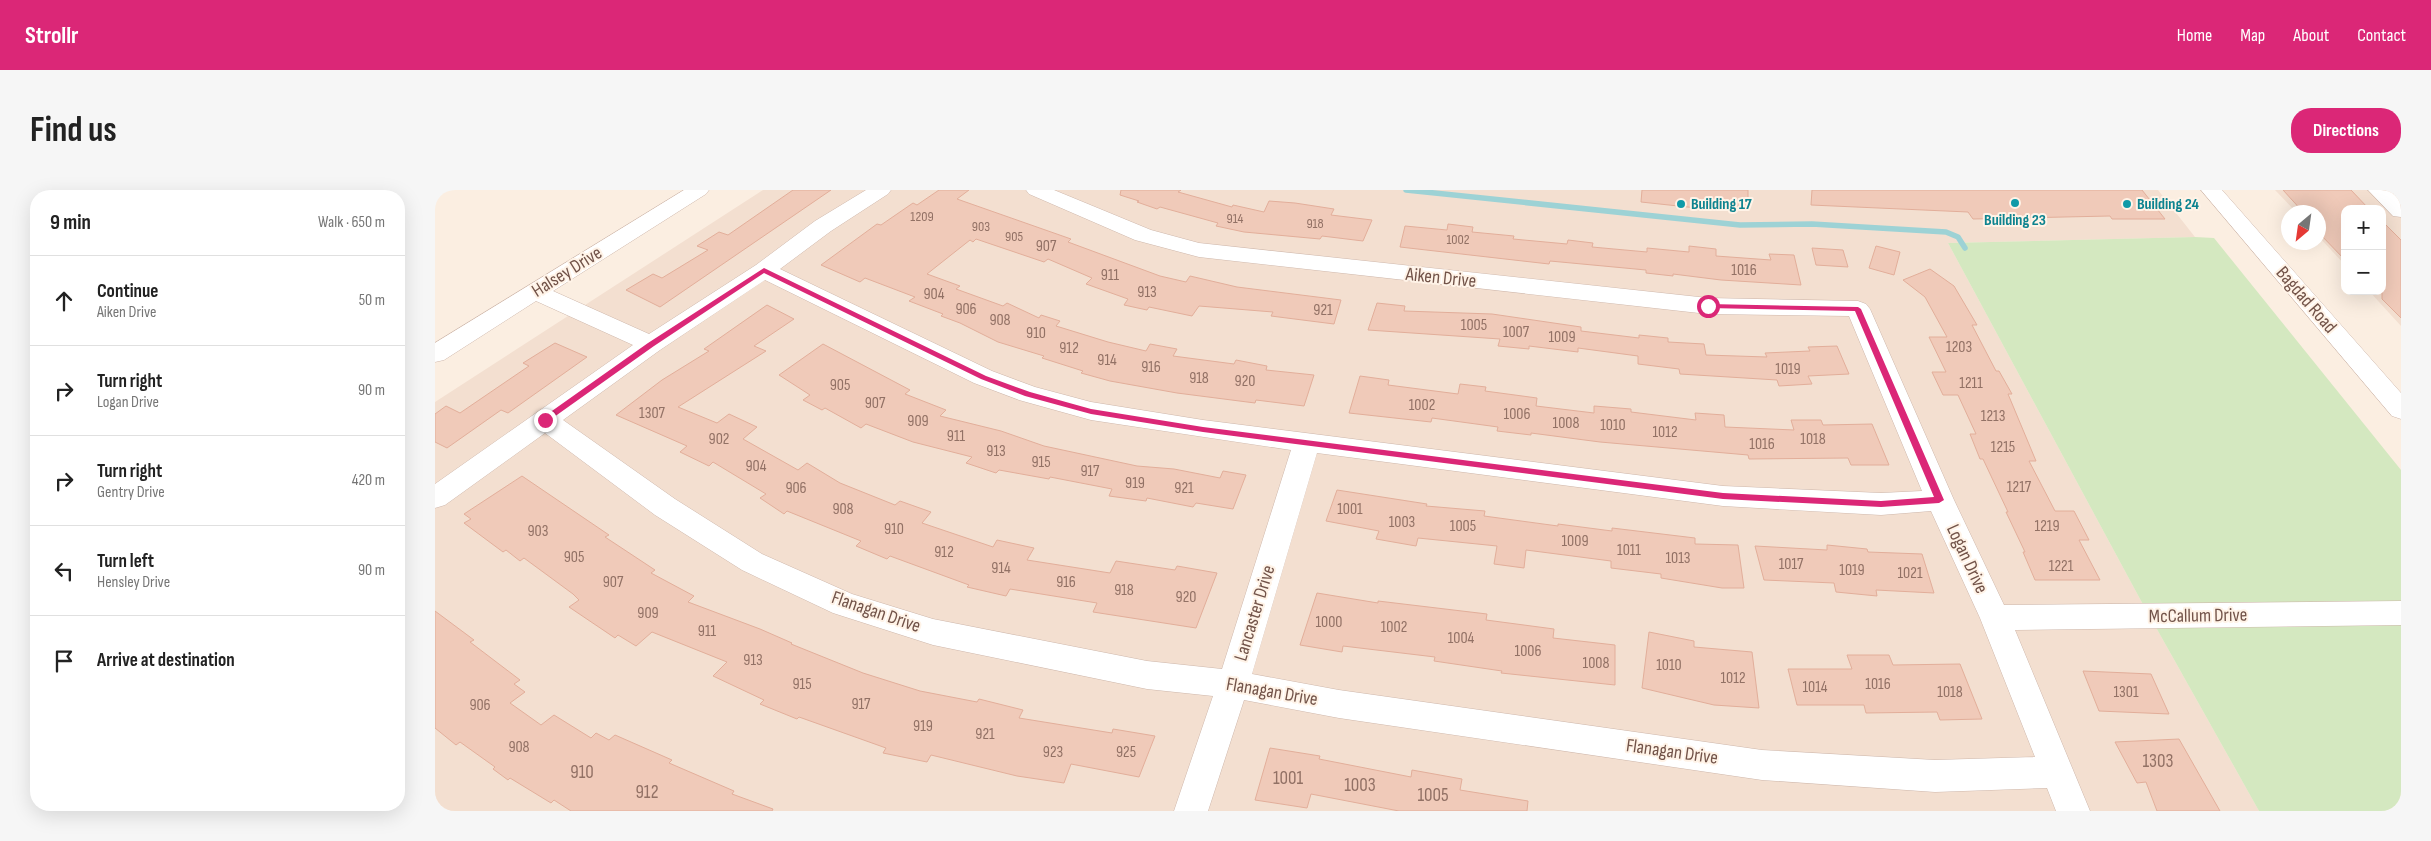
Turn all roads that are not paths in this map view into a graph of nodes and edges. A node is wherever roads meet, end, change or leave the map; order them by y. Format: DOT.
graph roads {
  1 [pos="699,190"];
  2 [pos="881,190"];
  3 [pos="1036,190"];
  4 [pos="2211,190"];
  5 [pos="2378,190"];
  6 [pos="2401,212"];
  7 [pos="764,270"];
  8 [pos="535,292"];
  9 [pos="1858,309"];
  10 [pos="651,344"];
  11 [pos="435,354"];
  12 [pos="2401,410"];
  13 [pos="545,420"];
  14 [pos="1307,442"];
  15 [pos="435,498"];
  16 [pos="1939,500"];
  17 [pos="2401,613"];
  18 [pos="1995,618"];
  19 [pos="1233,684"];
  20 [pos="2056,772"];
  21 [pos="1191,811"];
  22 [pos="2073,811"];
  1 -- 8 [label="street, Halsey Drive"];
  2 -- 7 [label="street"];
  3 -- 9 [label="street, Aiken Drive"];
  4 -- 12 [label="street, Bagdad Road"];
  5 -- 6 [label="street"];
  7 -- 10 [label="street"];
  7 -- 14 [label="street"];
  8 -- 10 [label="street"];
  8 -- 11 [label="street, Halsey Drive"];
  9 -- 16 [label="street, Logan Drive"];
  10 -- 13 [label="street"];
  13 -- 15 [label="street"];
  13 -- 19 [label="street, Flanagan Drive"];
  14 -- 16 [label="street"];
  14 -- 19 [label="street, Lancaster Drive"];
  16 -- 18 [label="street, Logan Drive"];
  17 -- 18 [label="street, McCallum Drive"];
  18 -- 20 [label="street, Logan Drive"];
  19 -- 20 [label="street, Flanagan Drive"];
  19 -- 21 [label="street, Lancaster Drive"];
  20 -- 22 [label="street, Logan Drive"];
}
